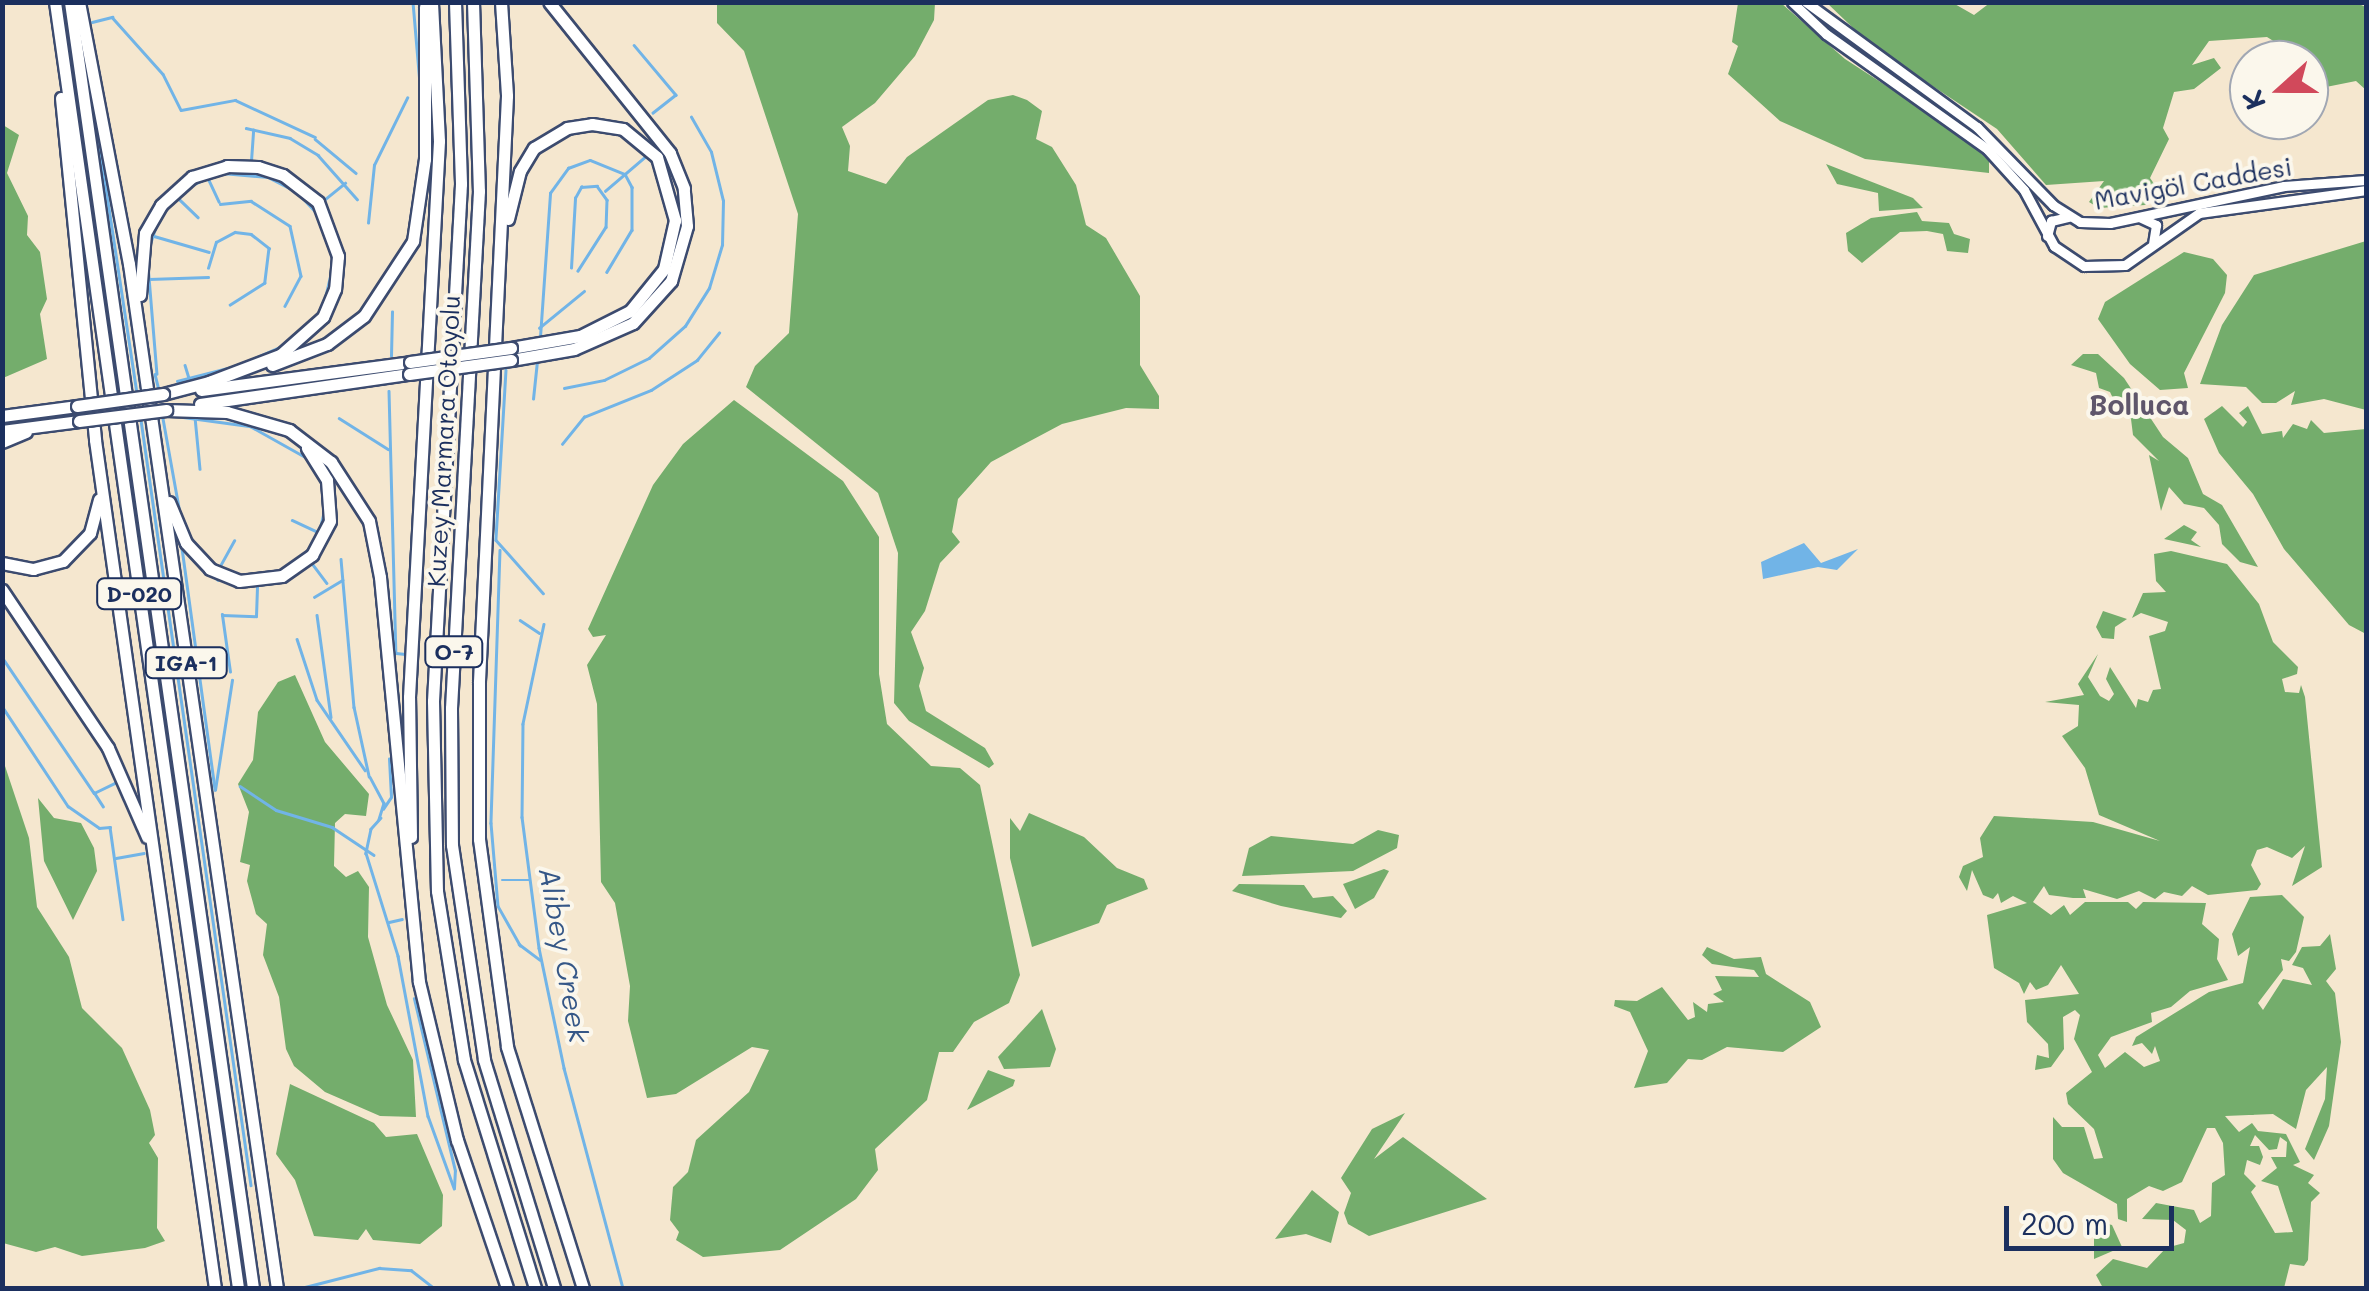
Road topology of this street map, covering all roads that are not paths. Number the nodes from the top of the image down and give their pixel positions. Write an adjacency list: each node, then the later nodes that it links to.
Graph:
1 (48, 2): 30 (highway)
2 (55, 2): 37 (highway, D-020)
3 (70, 2): 38 (highway, D-020)
4 (79, 2): 19 (highway, IGA-1)
5 (428, 2): 21 (highway); 35 (highway)
6 (455, 2): 41 (highway, Kuzey Marmara Otoyolu / O-7)
7 (474, 2): 42 (highway, Kuzey Marmara Otoyolu / O-7)
8 (502, 2): 28 (highway)
9 (549, 2): 18 (highway)
10 (1792, 2): 16 (main road)
11 (1806, 2): 15 (main road, Mavigöl Caddesi)
12 (2366, 180): 14 (main road, Mavigöl Caddesi)
13 (2366, 190): 17 (main road, Mavigöl Caddesi)
14 (2136, 217): 15 (main road, Mavigöl Caddesi); 17 (main road)
15 (2071, 218): 16 (main road)
16 (2047, 237): 17 (main road, Mavigöl Caddesi)
17 (2150, 250)
18 (511, 354): 20 (highway, bridge); 28 (highway)
19 (142, 359): 21 (highway); 27 (highway, IGA-1)
20 (410, 368): 22 (highway); 23 (highway)
21 (209, 382): 22 (highway)
22 (162, 394): 24 (highway, bridge)
23 (166, 410): 25 (highway, IGA-1); 26 (highway, bridge)
24 (2, 416)
25 (261, 420): 27 (highway, IGA-1); 35 (highway)
26 (52, 424): 29 (highway); 31 (highway)
27 (151, 424): 39 (highway, IGA-1)
28 (492, 427): 43 (highway)
29 (2, 430)
30 (94, 440): 32 (highway); 34 (highway)
31 (2, 442)
32 (2, 563)
33 (2, 590): 34 (highway)
34 (162, 915): 36 (highway)
35 (426, 1006): 40 (highway)
36 (214, 1288)
37 (238, 1288)
38 (253, 1288)
39 (277, 1288)
40 (507, 1288)
41 (535, 1288)
42 (554, 1288)
43 (583, 1288)

